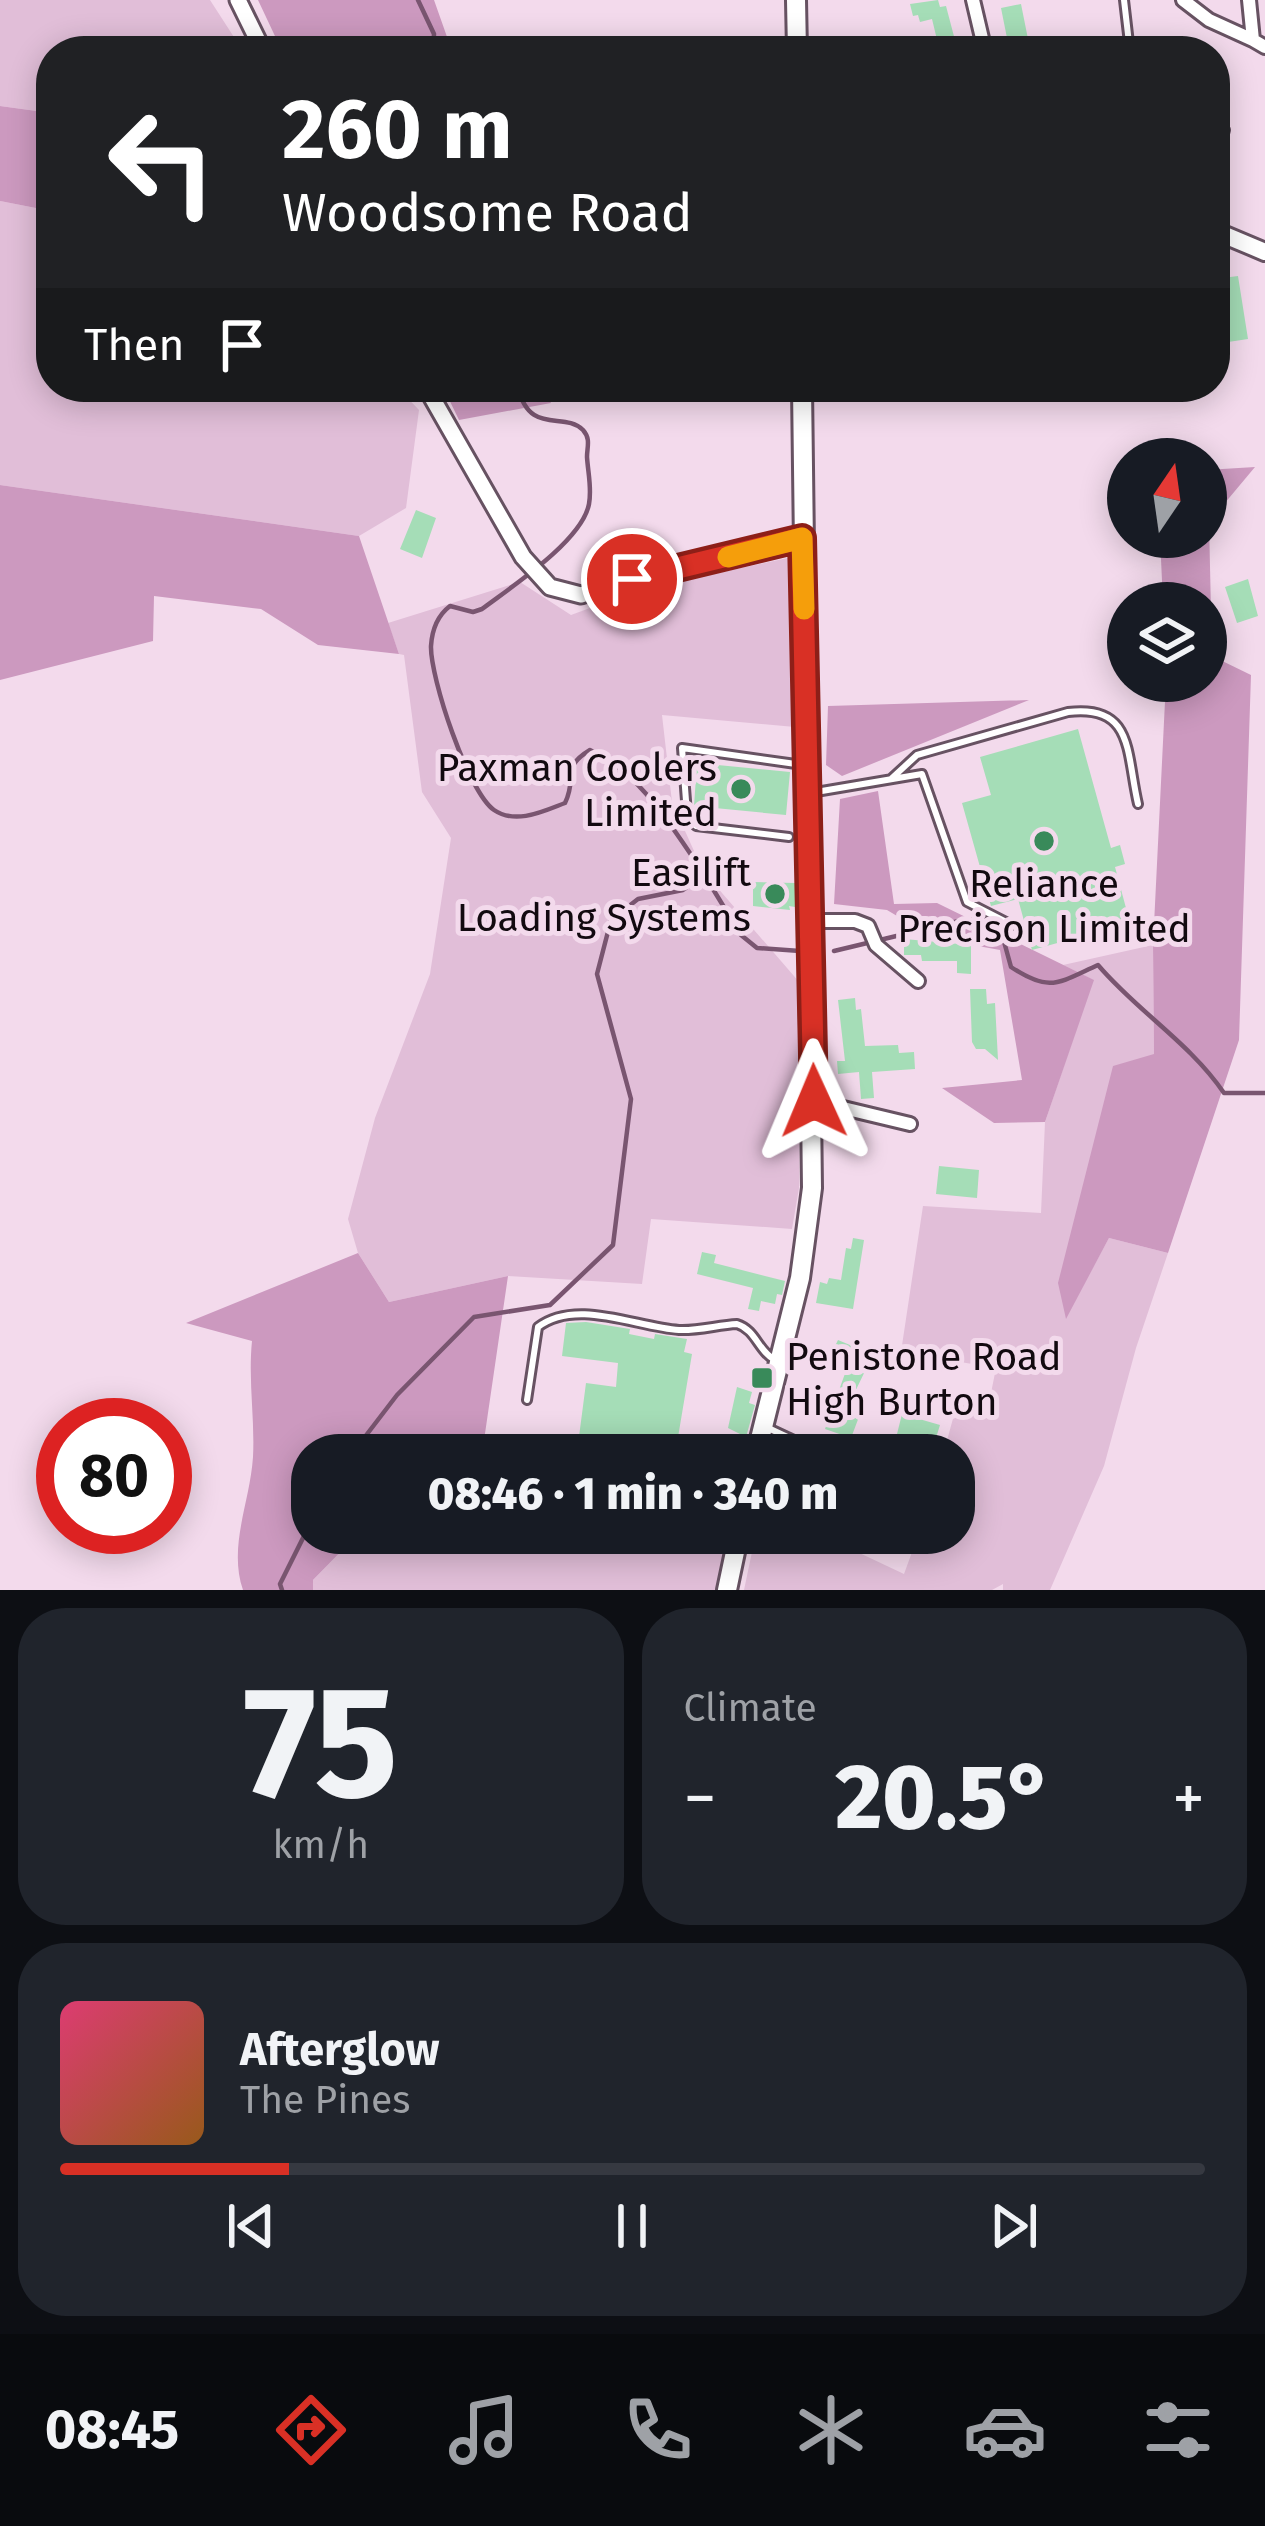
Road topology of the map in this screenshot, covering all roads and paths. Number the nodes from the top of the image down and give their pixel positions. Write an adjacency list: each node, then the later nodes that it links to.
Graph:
1 (238, 0): 7 (street)
2 (796, 0): 8 (highway)
3 (973, 0): 9 (street)
4 (1124, 0): 10 (lane)
5 (1183, 0): 11 (street)
6 (1249, 0): 11 (street)
7 (256, 36)
8 (797, 36)
9 (981, 36)
10 (1129, 36)
11 (1259, 44)
12 (1230, 237): 13 (main road)
13 (1265, 252)
14 (435, 402): 16 (street)
15 (802, 402): 16 (highway)
16 (802, 538): 17 (highway)
17 (806, 766): 19 (highway); 21 (lane)
18 (891, 779): 19 (lane); 20 (lane); 23 (lane)
19 (806, 793): 22 (highway)
20 (1138, 805)
21 (790, 837)
22 (810, 921): 24 (street); 25 (highway)
23 (1012, 925)
24 (918, 981)
25 (814, 1101): 26 (street); 27 (highway)
26 (910, 1124)
27 (778, 1361): 28 (lane); 29 (highway)
28 (527, 1400)
29 (763, 1426): 30 (highway); 31 (lane)
30 (761, 1434)
31 (781, 1434)
32 (735, 1554): 33 (highway)
33 (727, 1590)

